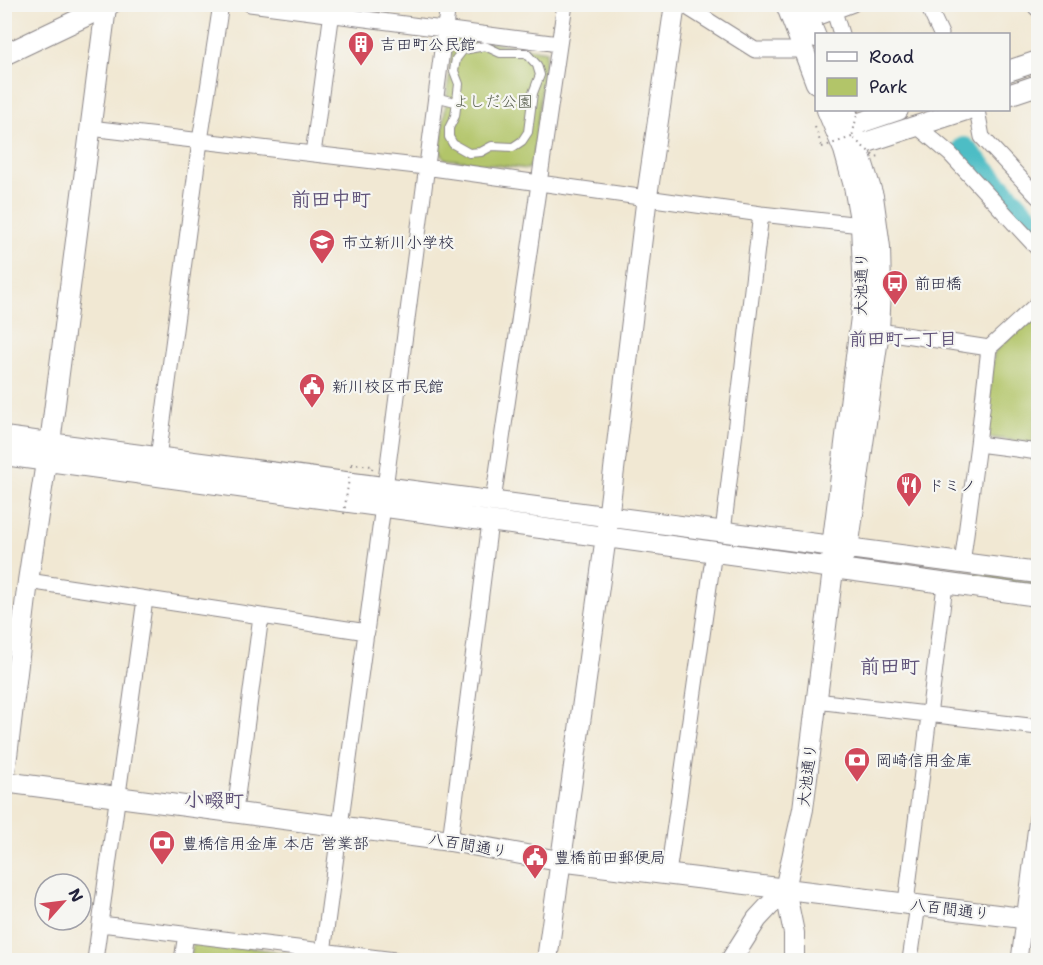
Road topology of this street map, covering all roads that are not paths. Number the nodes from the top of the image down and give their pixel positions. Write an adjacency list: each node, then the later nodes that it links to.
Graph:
1 (221, 4): 37 (street)
2 (250, 4): 11 (street)
3 (448, 4): 14 (street)
4 (565, 4): 18 (street)
5 (675, 4): 44 (street)
6 (682, 4): 13 (street)
7 (786, 4): 13 (street)
8 (853, 4): 12 (street)
9 (927, 4): 16 (street)
10 (109, 5): 20 (street); 35 (street)
11 (333, 9): 14 (street); 39 (street)
12 (834, 11): 13 (street); 15 (street)
13 (808, 28): 23 (street)
14 (444, 29): 17 (street); 26 (street)
15 (841, 33)
16 (941, 33)
17 (502, 37): 18 (street); 19 (lane)
18 (559, 44): 33 (street)
19 (500, 53): 27 (lane); 32 (lane)
20 (4, 55)
21 (1038, 61): 22 (street)
22 (1010, 70)
23 (815, 76)
24 (1038, 85): 25 (street)
25 (1010, 94)
26 (435, 97): 27 (lane); 40 (street)
27 (455, 102): 38 (lane)
28 (828, 111): 36 (street, 大池通り)
29 (896, 111): 36 (street)
30 (963, 111): 34 (street)
31 (977, 111): 43 (street)
32 (530, 112): 33 (lane); 38 (lane)
33 (549, 114): 42 (street)
34 (916, 125): 36 (street); 47 (street)
35 (90, 128): 37 (street); 53 (street)
36 (850, 130): 46 (street, 大池通り); 49 (street, 大池通り)
37 (200, 141): 39 (street); 56 (street)
38 (475, 153): 41 (lane)
39 (313, 154): 40 (street)
40 (425, 166): 41 (street); 57 (street)
41 (474, 173): 42 (street)
42 (540, 182): 44 (street); 58 (street)
43 (1036, 190)
44 (647, 196): 45 (street); 59 (street)
45 (761, 214): 46 (street); 61 (street)
46 (861, 225): 63 (street, 大池通り)
47 (1038, 249)
48 (1038, 303): 50 (street)
49 (879, 331): 50 (street); 63 (street, 大池通り)
50 (990, 348): 52 (street)
51 (4, 437): 53 (street)
52 (978, 444): 54 (street); 65 (street)
53 (48, 452): 55 (street); 56 (street); 57 (street); 68 (street)
54 (1038, 452)
55 (4, 455)
56 (158, 458): 57 (street)
57 (384, 497): 58 (street); 60 (street); 73 (street)
58 (493, 501): 59 (street)
59 (608, 516): 61 (street); 62 (street)
60 (490, 522): 62 (street); 82 (street)
61 (723, 532): 63 (street)
62 (606, 536): 64 (street); 83 (street)
63 (840, 548): 65 (street); 66 (street, 大池通り)
64 (714, 551): 66 (street); 84 (street)
65 (962, 564): 67 (street)
66 (833, 570): 69 (street); 74 (street, 大池通り)
67 (1038, 573)
68 (28, 581): 71 (street); 77 (street)
69 (945, 585): 70 (street); 75 (street)
70 (1038, 596)
71 (145, 599): 72 (street); 78 (street)
72 (261, 616): 73 (street); 80 (street)
73 (367, 632): 81 (street)
74 (816, 701): 75 (street); 85 (street, 大池通り)
75 (927, 715): 76 (street); 86 (street)
76 (1038, 727)
77 (4, 782): 78 (street, 八百間通り)
78 (116, 795): 80 (street, 八百間通り); 88 (street)
79 (1038, 810): 87 (street)
80 (235, 811): 81 (street, 八百間通り)
81 (340, 825): 82 (street, 八百間通り); 90 (street)
82 (450, 841): 83 (street, 八百間通り)
83 (559, 861): 84 (street, 八百間通り); 94 (street)
84 (668, 874): 85 (street, 八百間通り)
85 (785, 889): 86 (street, 八百間通り); 95 (street); 96 (street)
86 (912, 904): 87 (street, 八百間通り); 97 (street)
87 (1031, 919): 98 (street)
88 (101, 924): 89 (street); 91 (street)
89 (186, 934): 90 (street); 92 (street)
90 (323, 956): 93 (street)
91 (95, 960)
92 (182, 960)
93 (395, 960)
94 (547, 960)
95 (731, 960)
96 (794, 960)
97 (910, 960)
98 (1019, 960)

